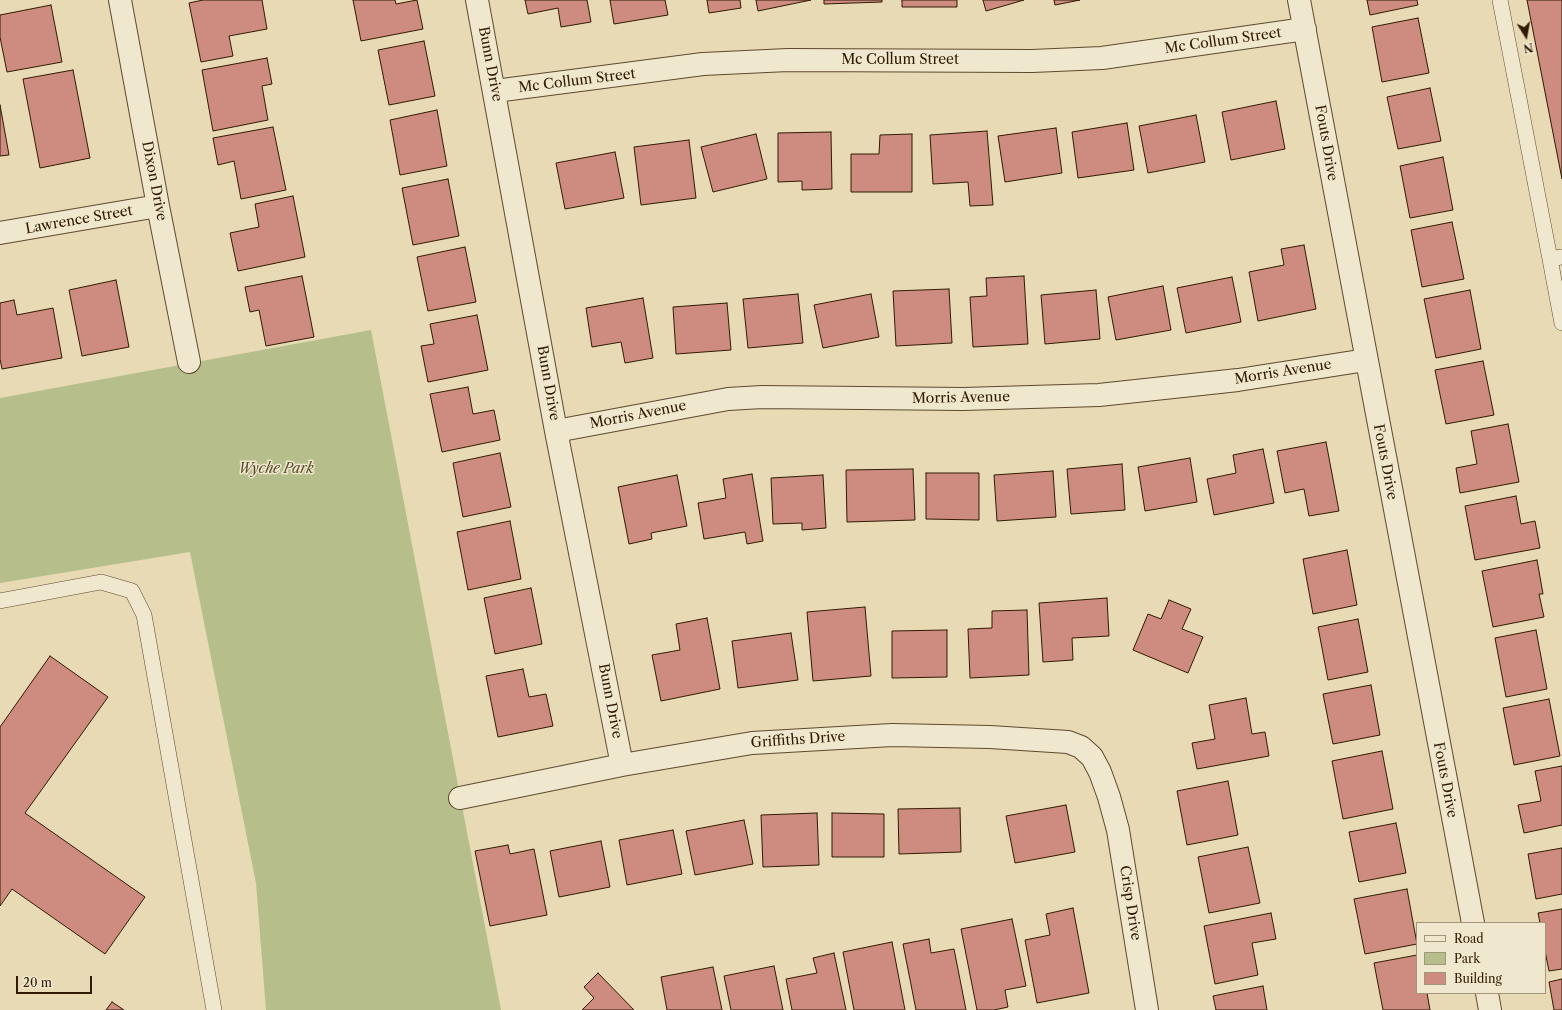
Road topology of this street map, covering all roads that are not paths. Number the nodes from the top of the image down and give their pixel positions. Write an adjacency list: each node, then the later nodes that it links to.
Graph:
1 (120, 0): 7 (street, Dixon Drive)
2 (477, 0): 6 (street, Bunn Drive)
3 (1299, 0): 5 (street, Fouts Drive)
4 (1500, 0): 9 (lane)
5 (1305, 29): 6 (street, Mc Collum Street); 11 (street, Fouts Drive)
6 (495, 91): 13 (street, Bunn Drive)
7 (158, 206): 8 (street, Lawrence Street); 12 (street, Dixon Drive)
8 (0, 233)
9 (1556, 258): 10 (lane)
10 (1562, 323)
11 (1366, 360): 13 (street, Morris Avenue); 18 (street, Fouts Drive)
12 (189, 362)
13 (556, 431): 15 (street, Bunn Drive)
14 (0, 601): 20 (lane)
15 (622, 765): 16 (street, Griffiths Drive); 17 (street, Griffiths Drive)
16 (1109, 797): 21 (street, Crisp Drive)
17 (460, 798)
18 (1473, 922)
19 (1487, 994): 22 (street)
20 (214, 1010)
21 (1147, 1010)
22 (1490, 1010)

